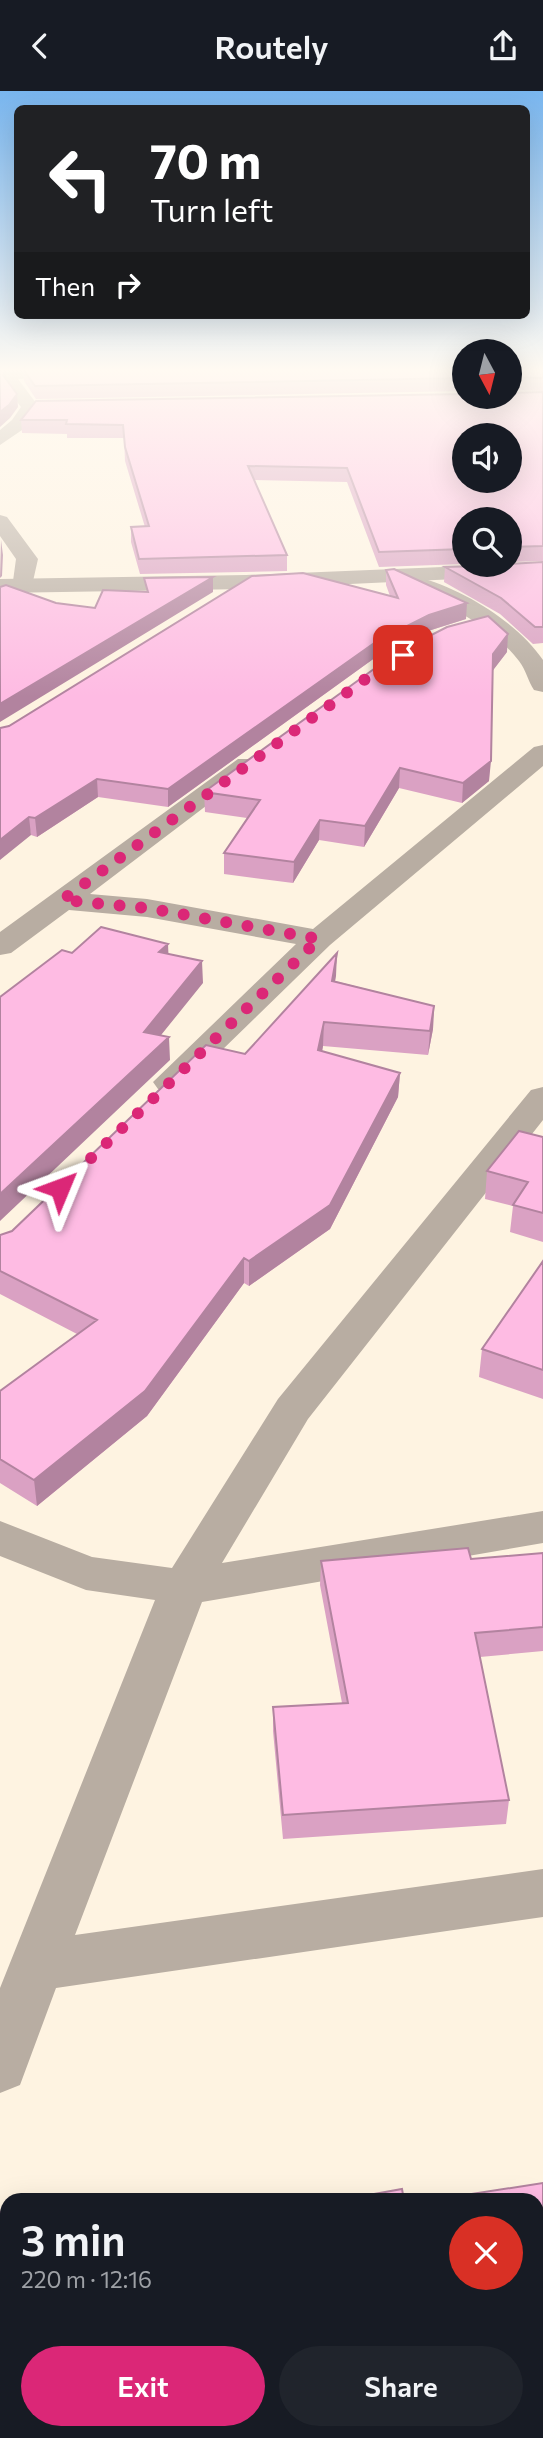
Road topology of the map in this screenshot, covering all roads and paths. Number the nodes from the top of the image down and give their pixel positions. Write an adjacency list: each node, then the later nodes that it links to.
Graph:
1 (0, 521): 5 (street)
2 (543, 569): 3 (street)
3 (400, 576): 4 (street); 9 (street)
4 (246, 582): 5 (street); 8 (street)
5 (23, 585): 6 (street); 7 (street)
6 (0, 586)
7 (0, 594)
8 (211, 604)
9 (489, 623): 10 (street); 11 (street)
10 (463, 631)
11 (543, 685)
12 (543, 753): 15 (street)
13 (263, 754): 14 (street)
14 (62, 900): 15 (street); 16 (street)
15 (319, 939): 18 (street)
16 (0, 946)
17 (543, 1097): 21 (street)
18 (149, 1102)
19 (543, 1527): 21 (street)
20 (0, 1538): 21 (street)
21 (184, 1587): 23 (street)
22 (543, 1893): 23 (street)
23 (36, 1966): 24 (street)
24 (1, 2057)

